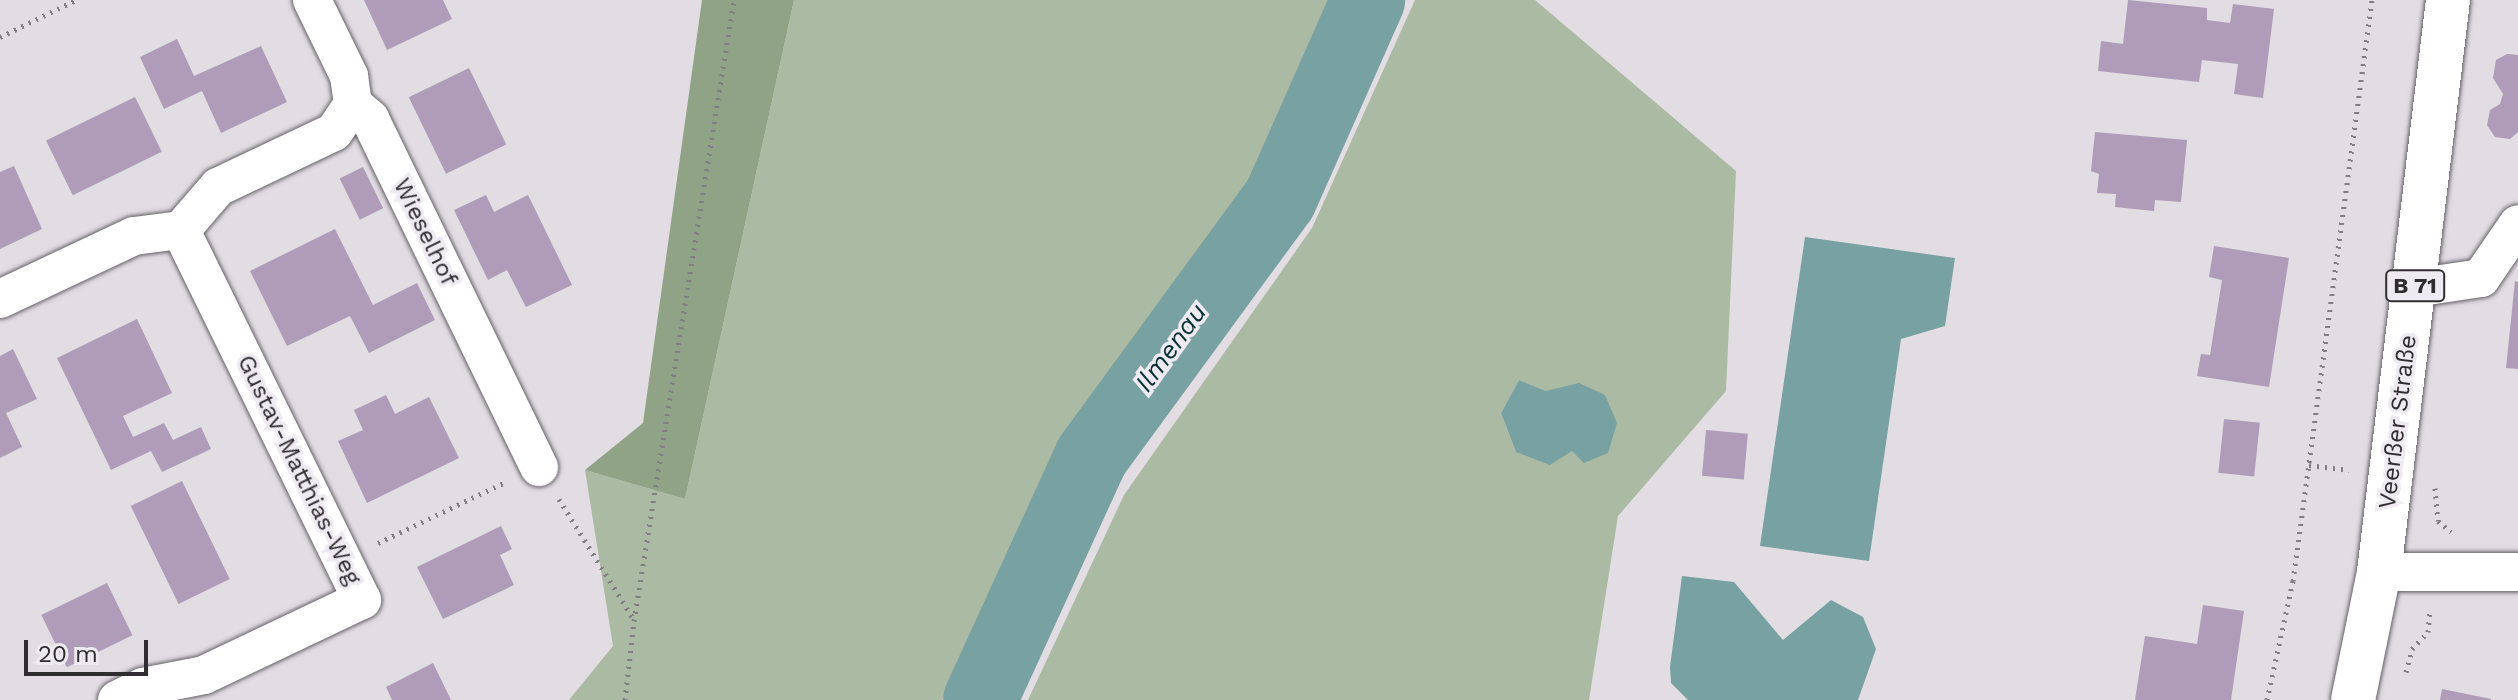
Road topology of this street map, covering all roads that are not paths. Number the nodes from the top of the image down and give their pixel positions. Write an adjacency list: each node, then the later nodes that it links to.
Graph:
1 (312, 0): 3 (street, Wieselhof)
2 (2448, 0): 6 (main road, Veerßer Straße / B 71)
3 (353, 104): 5 (street); 8 (street, Wieselhof)
4 (2518, 224): 6 (street)
5 (181, 230): 7 (street); 11 (street, Gustav-Matthias-Weg)
6 (2414, 288): 9 (main road, Veerßer Straße / B 71)
7 (0, 299)
8 (539, 467)
9 (2379, 572): 10 (street); 12 (main road, Veerßer Straße / B 71)
10 (2518, 572)
11 (117, 700)
12 (2353, 700)

